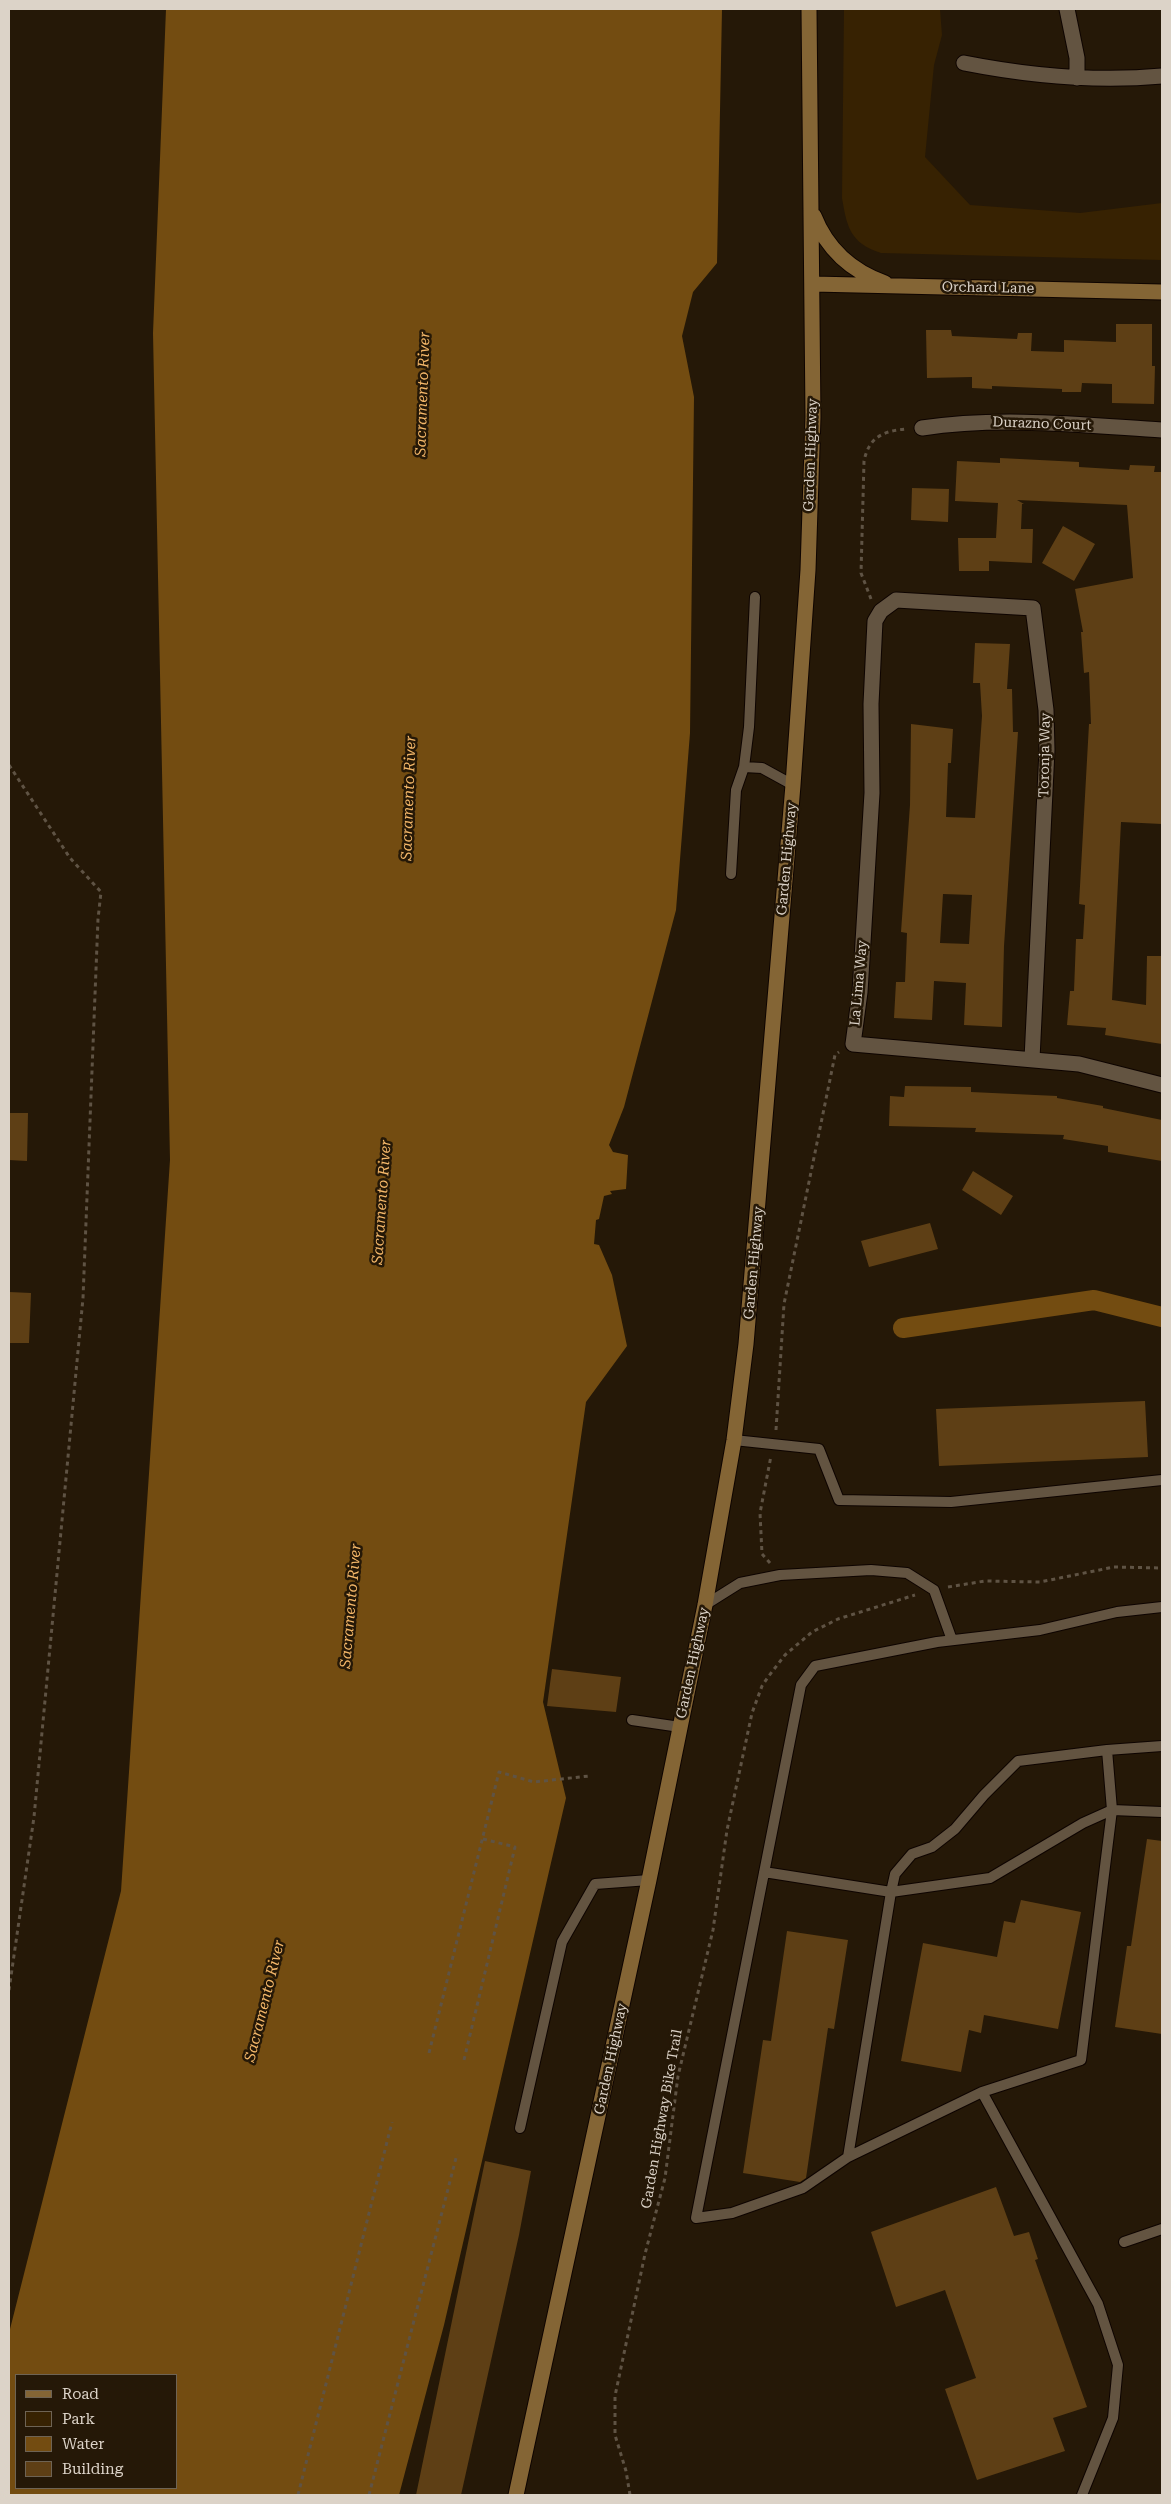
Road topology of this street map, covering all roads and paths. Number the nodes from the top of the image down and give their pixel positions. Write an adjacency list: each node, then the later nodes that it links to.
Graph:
1 (809, 9): 6 (main road, Garden Highway)
2 (1066, 9): 5 (street)
3 (964, 63): 5 (street)
4 (1162, 76): 5 (street)
5 (1077, 78)
6 (812, 211): 7 (main road, Garden Highway); 8 (main road)
7 (813, 284): 8 (main road, Orchard Lane); 17 (main road, Garden Highway)
8 (893, 286): 9 (main road, Orchard Lane)
9 (1162, 292)
10 (922, 428): 12 (street, Durazno Court)
11 (894, 430): 14 (path)
12 (1162, 430)
13 (755, 597): 16 (lane)
14 (876, 606): 19 (street, La Lima Way); 20 (street, Toronja Way)
15 (9, 765): 42 (path)
16 (744, 767): 17 (lane); 18 (lane)
17 (793, 785): 22 (main road, Garden Highway)
18 (731, 874)
19 (853, 1044): 20 (street, La Lima Way); 23 (path)
20 (1032, 1059): 21 (street, La Lima Way)
21 (1162, 1085)
22 (734, 1440): 23 (lane); 28 (main road, Garden Highway)
23 (773, 1445): 24 (lane); 26 (path)
24 (1162, 1480)
25 (1162, 1568): 27 (path, Garden Highway Bike Trail)
26 (780, 1575): 27 (lane); 28 (lane)
27 (934, 1590): 30 (lane); 55 (path, Garden Highway Bike Trail)
28 (705, 1605): 32 (main road, Garden Highway)
29 (1162, 1607): 30 (lane)
30 (952, 1640): 39 (lane)
31 (632, 1720): 32 (lane)
32 (680, 1727): 40 (main road, Garden Highway)
33 (1162, 1746): 34 (lane)
34 (1107, 1750): 36 (lane); 41 (lane)
35 (589, 1776): 38 (path)
36 (1112, 1810): 37 (lane); 41 (lane); 45 (lane)
37 (1162, 1812)
38 (483, 1839): 43 (path); 44 (path)
39 (764, 1872): 41 (lane); 49 (lane)
40 (650, 1880): 47 (lane); 54 (main road, Garden Highway)
41 (891, 1892): 49 (lane)
42 (9, 1990)
43 (429, 2053)
44 (464, 2060)
45 (982, 2092): 49 (lane); 56 (lane)
46 (392, 2122): 52 (path)
47 (520, 2128)
48 (457, 2154): 53 (path)
49 (848, 2157)
50 (1162, 2228): 51 (lane)
51 (1124, 2242)
52 (298, 2495)
53 (369, 2495)
54 (516, 2495)
55 (630, 2495)
56 (1082, 2495)

